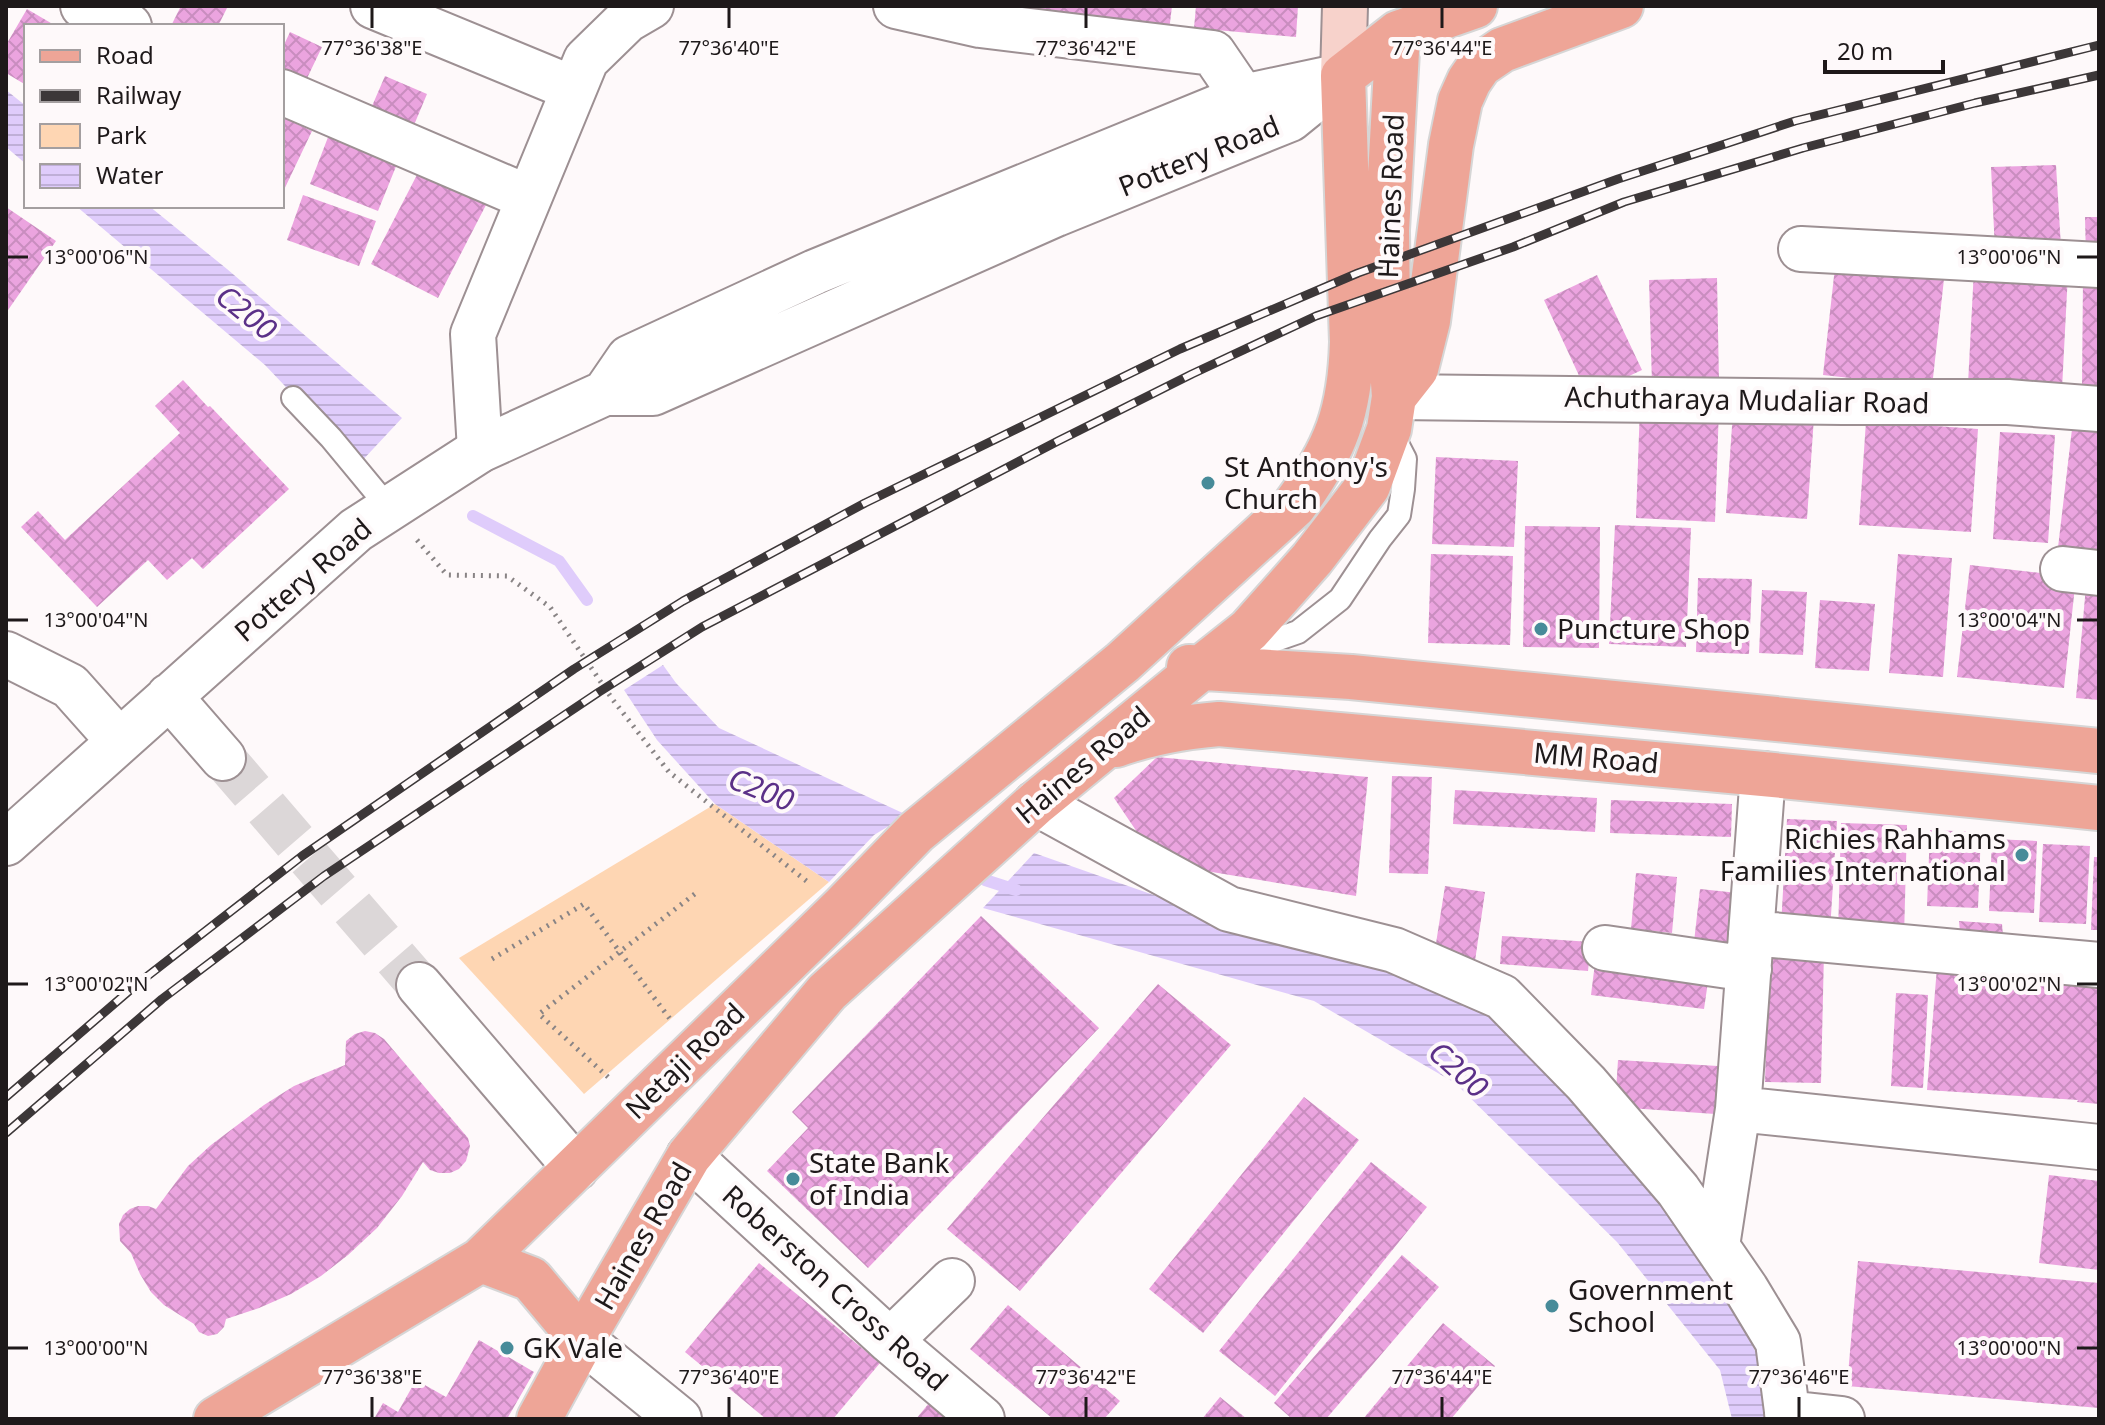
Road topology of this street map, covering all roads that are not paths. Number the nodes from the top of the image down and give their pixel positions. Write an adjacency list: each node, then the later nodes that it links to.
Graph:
1 (83, 6): 10 (street)
2 (373, 6): 12 (street)
3 (896, 6): 8 (street)
4 (1345, 6): 11 (main road)
5 (1475, 6): 9 (main road)
6 (1621, 6): 21 (main road)
7 (627, 11): 12 (street)
8 (980, 16): 14 (street)
9 (1399, 20): 11 (main road); 21 (main road, Haines Road)
10 (124, 24)
11 (1343, 76): 14 (street, Pottery Road); 18 (street, Pottery Road); 24 (main road, Haines Road)
12 (574, 89): 15 (street)
13 (284, 93): 15 (street)
14 (1243, 97): 18 (street, Pottery Road)
15 (529, 198): 22 (street)
16 (1801, 249): 17 (street)
17 (2099, 265)
18 (605, 393): 22 (street, Pottery Road)
19 (293, 398): 22 (lane)
20 (2099, 409): 21 (street, Achutharaya Mudaliar Road)
21 (1392, 413): 25 (main road, Haines Road)
22 (435, 479): 26 (street, Pottery Road)
23 (6, 654): 27 (street)
24 (1123, 662): 25 (main road, MM Road); 42 (main road, Netaji Road)
25 (1201, 668): 28 (main road, MM Road); 29 (main road, Haines Road)
26 (169, 696): 27 (street, Pottery Road); 30 (street)
27 (119, 741): 34 (street, Pottery Road)
28 (2099, 751)
29 (1096, 753): 31 (main road, MM Road); 32 (main road, Haines Road)
30 (223, 758)
31 (1763, 774): 33 (main road, MM Road); 36 (street)
32 (1036, 803): 41 (main road, Haines Road); 43 (street)
33 (2099, 808)
34 (20, 830)
35 (1605, 948): 36 (street)
36 (1750, 951): 37 (street); 39 (street)
37 (2099, 965)
38 (419, 985): 42 (street)
39 (1738, 1109): 40 (street); 43 (street)
40 (2099, 1147)
41 (689, 1156): 46 (main road, Haines Road); 47 (street, Roberston Cross Road)
42 (576, 1168): 44 (main road, Netaji Road)
43 (1717, 1246): 48 (street)
44 (481, 1260): 46 (main road); 49 (main road, Netaji Road)
45 (952, 1281): 47 (street)
46 (582, 1340): 50 (main road, Haines Road); 51 (street)
47 (890, 1341): 52 (street, Roberston Cross Road)
48 (1788, 1416): 53 (street)
49 (216, 1419)
50 (539, 1419)
51 (679, 1419)
52 (982, 1419)
53 (1842, 1419)

